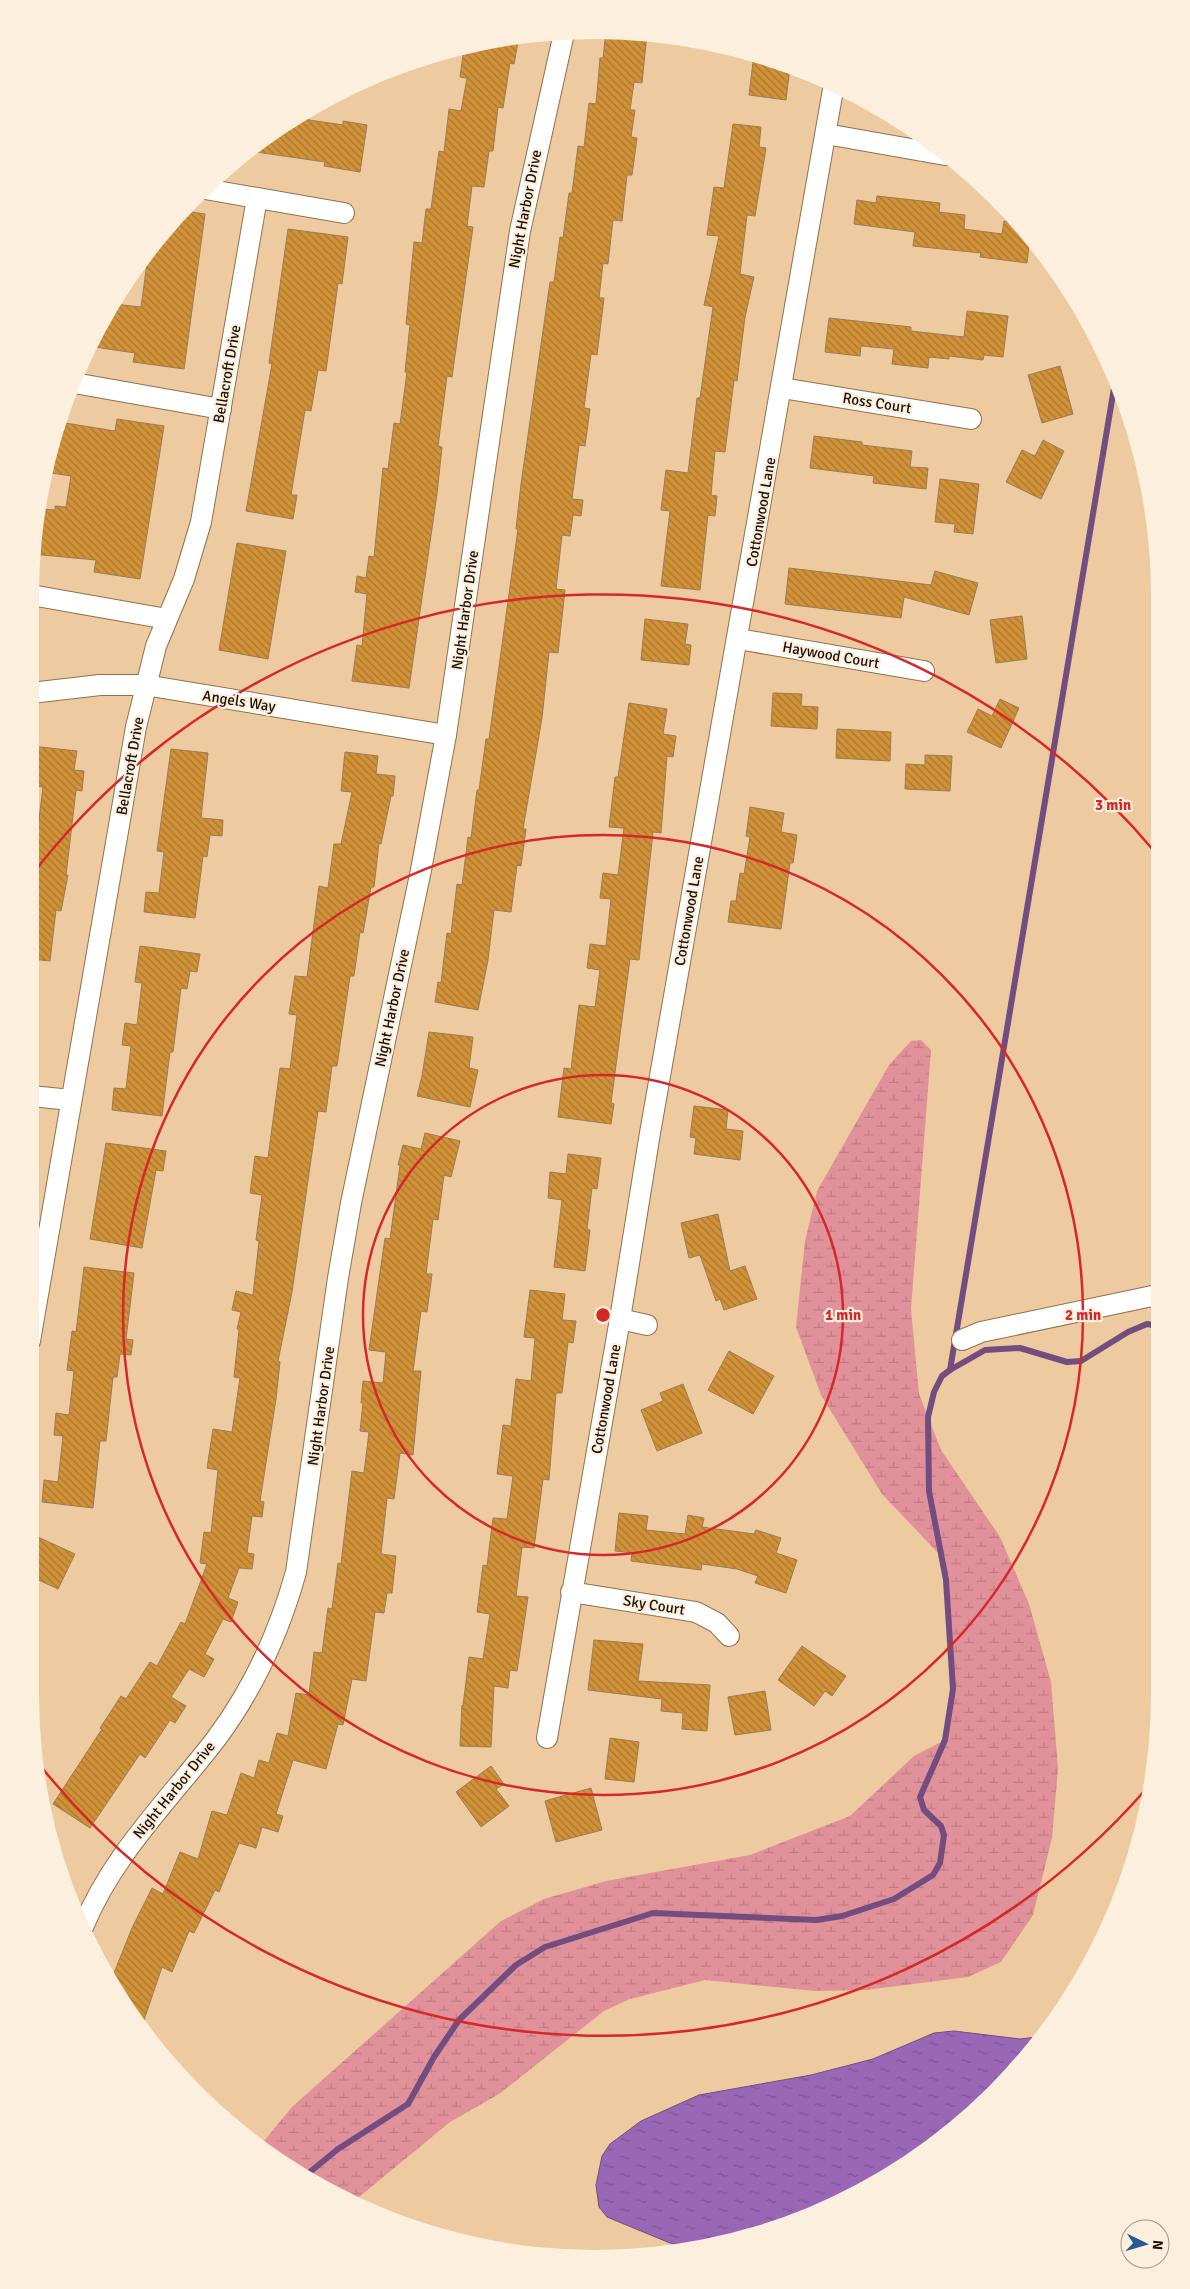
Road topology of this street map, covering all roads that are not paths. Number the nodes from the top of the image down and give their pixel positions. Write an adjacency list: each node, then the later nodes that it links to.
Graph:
1 (562, 40): 18 (street, Night Harbor Drive)
2 (833, 92): 3 (street, Cottonwood Lane)
3 (826, 134): 4 (street); 9 (street, Cottonwood Lane)
4 (932, 153)
5 (214, 191): 6 (street)
6 (257, 198): 7 (street); 10 (street, Bellacroft Drive)
7 (344, 213)
8 (80, 384): 10 (street)
9 (782, 388): 11 (street, Ross Court); 14 (street, Cottonwood Lane)
10 (221, 409): 13 (street, Bellacroft Drive)
11 (971, 419)
12 (39, 596): 13 (street)
13 (167, 619): 16 (street, Bellacroft Drive)
14 (738, 639): 15 (street, Haywood Court); 23 (street, Cottonwood Lane)
15 (924, 671)
16 (145, 685): 17 (street, Angels Way); 18 (street, Angels Way); 20 (street, Bellacroft Drive)
17 (39, 692)
18 (446, 735): 29 (street, Night Harbor Drive)
19 (39, 1097): 20 (street)
20 (71, 1100): 21 (street, Bellacroft Drive)
21 (39, 1288)
22 (1151, 1296): 25 (street)
23 (620, 1319): 24 (street); 26 (street, Cottonwood Lane)
24 (647, 1325)
25 (962, 1340)
26 (571, 1592): 27 (street, Sky Court); 28 (street, Cottonwood Lane)
27 (729, 1636)
28 (547, 1738)
29 (87, 1919)

